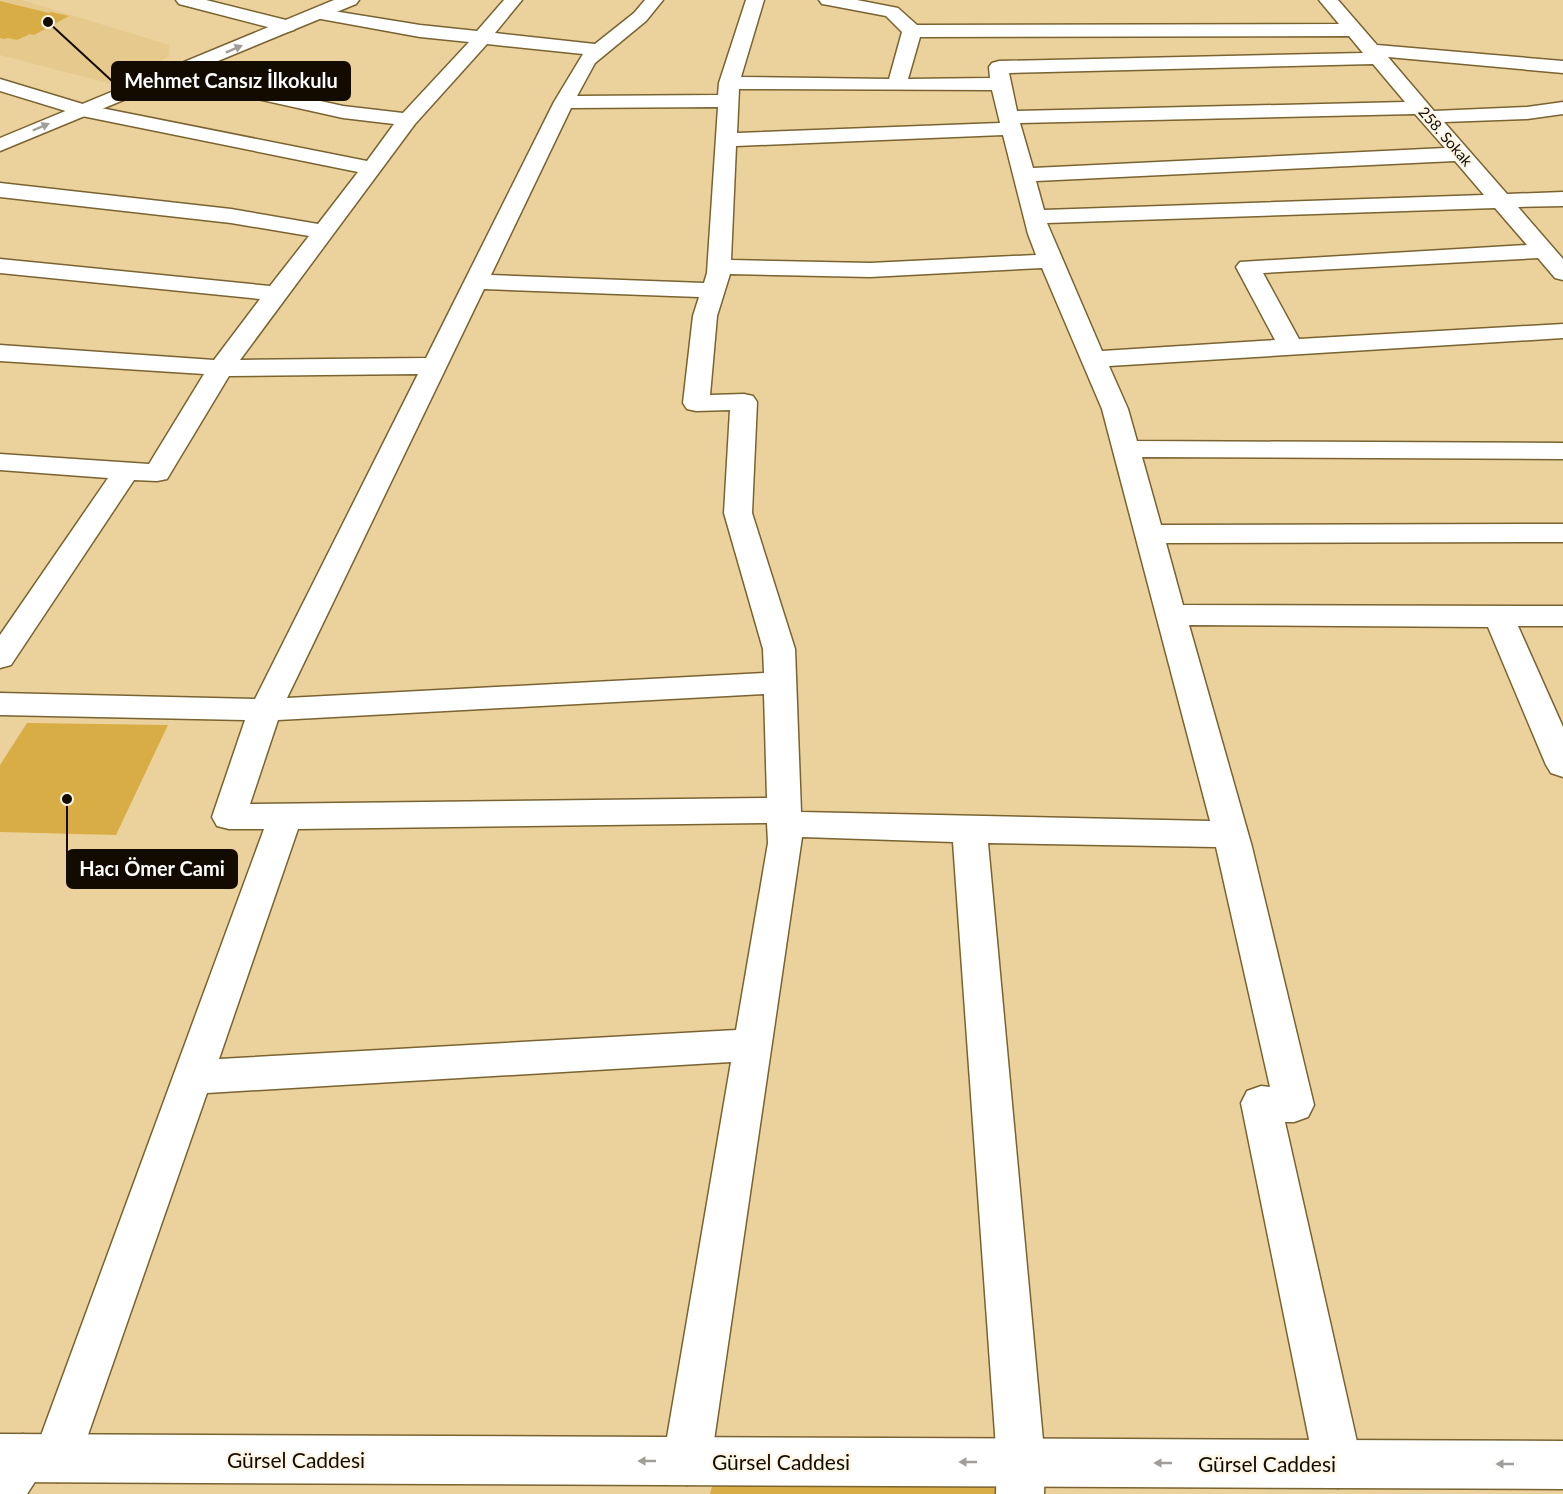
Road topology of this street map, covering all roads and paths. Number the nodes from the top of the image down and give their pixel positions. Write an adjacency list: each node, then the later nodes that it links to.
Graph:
1 (184, 0): 9 (street)
2 (350, 0): 8 (street)
3 (513, 0): 12 (street)
4 (654, 0): 13 (street)
5 (755, 0): 20 (street)
6 (828, 0): 11 (street)
7 (1328, 0): 10 (street, 258. Sokak)
8 (321, 14): 9 (street); 12 (street)
9 (287, 26): 16 (street, one-way to 9)
10 (1354, 30): 11 (street); 14 (street, 258. Sokak)
11 (912, 31): 19 (street)
12 (483, 37): 13 (street); 25 (street)
13 (599, 50): 21 (street)
14 (1375, 54): 15 (street); 17 (street); 24 (street, 258. Sokak)
15 (1563, 67)
16 (171, 74): 23 (street); 25 (street)
17 (1000, 84): 19 (street); 26 (street)
18 (0, 85): 23 (street)
19 (897, 85): 20 (street)
20 (729, 92): 21 (street); 27 (street)
21 (564, 102): 42 (street)
22 (1563, 108): 24 (street)
23 (82, 110): 28 (street, one-way to 23); 30 (street)
24 (1425, 112): 26 (street); 29 (street, 258. Sokak)
25 (408, 120): 30 (street)
26 (1010, 123): 27 (street); 31 (street)
27 (726, 140): 41 (street)
28 (0, 145)
29 (1461, 154): 31 (street); 34 (street, 258. Sokak)
30 (372, 168): 36 (street)
31 (1024, 175): 35 (street)
32 (0, 190): 36 (street)
33 (1563, 198): 34 (street)
34 (1502, 202): 35 (street); 37 (street, 258. Sokak)
35 (1035, 217): 38 (street)
36 (325, 232): 43 (street)
37 (1544, 251): 40 (street, 258. Sokak); 45 (street)
38 (1051, 261): 41 (street); 47 (street)
39 (0, 266): 43 (street)
40 (1563, 273)
41 (716, 279): 42 (street); 60 (street)
42 (476, 282): 48 (street)
43 (278, 294): 49 (street)
44 (1563, 332): 45 (street)
45 (1291, 346): 47 (street)
46 (0, 353): 49 (street)
47 (1093, 359): 50 (street)
48 (435, 366): 49 (street); 62 (street)
49 (221, 368): 53 (street)
50 (1126, 449): 51 (street); 55 (street)
51 (1563, 451)
52 (0, 462): 53 (street)
53 (126, 471): 59 (street)
54 (1563, 533): 55 (street)
55 (1149, 534): 56 (street)
56 (1171, 615): 58 (street); 67 (street)
57 (1563, 615): 58 (street)
58 (1499, 617): 63 (street)
59 (0, 658)
60 (780, 683): 62 (street); 65 (street)
61 (0, 704): 62 (street)
62 (264, 710): 64 (street)
63 (1563, 765)
64 (286, 815): 65 (street); 69 (street)
65 (784, 817): 66 (street); 68 (street)
66 (969, 830): 67 (street); 74 (street)
67 (1230, 834): 71 (street)
68 (753, 1045): 69 (street); 70 (street)
69 (192, 1077): 73 (street)
70 (687, 1461): 73 (street, Gürsel Caddesi, one-way to 73); 74 (street, Gürsel Caddesi, one-way to 70)
71 (1338, 1464): 72 (street, Gürsel Caddesi, one-way to 71); 74 (street, Gürsel Caddesi, one-way to 74)
72 (1563, 1465)
73 (20, 1467)
74 (1021, 1478)

